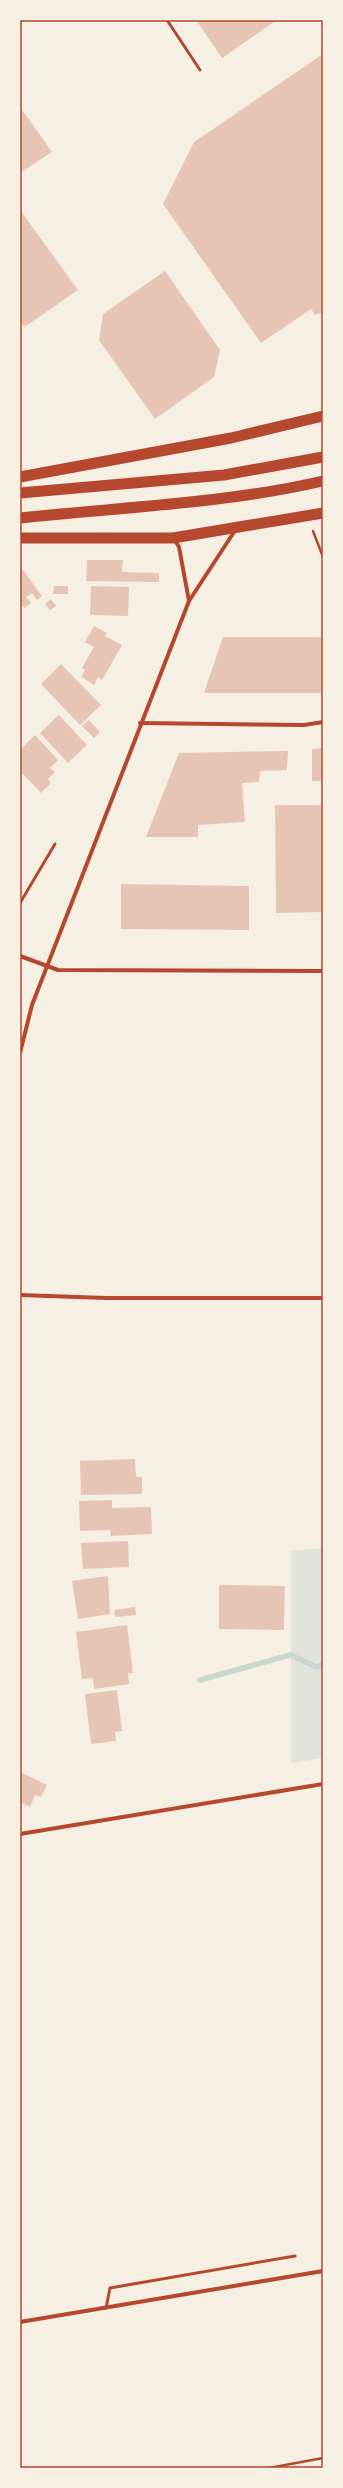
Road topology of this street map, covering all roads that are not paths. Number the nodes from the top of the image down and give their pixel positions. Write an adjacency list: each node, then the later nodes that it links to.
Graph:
1 (166, 20): 2 (lane)
2 (200, 70)
3 (323, 416): 5 (highway)
4 (323, 457): 7 (highway)
5 (20, 477)
6 (323, 481): 9 (highway)
7 (20, 493)
8 (323, 513): 10 (highway)
9 (20, 518)
10 (237, 529): 12 (highway); 13 (street)
11 (20, 538): 12 (highway)
12 (173, 538): 13 (street)
13 (189, 601): 15 (street)
14 (323, 722): 15 (street)
15 (140, 723): 19 (street)
16 (55, 844): 17 (lane)
17 (20, 903)
18 (20, 956): 19 (street)
19 (46, 965): 20 (street); 21 (street)
20 (323, 971)
21 (20, 1053)
22 (20, 1295): 23 (street)
23 (323, 1298)
24 (323, 1784): 25 (street)
25 (20, 1834)
26 (295, 2256): 28 (lane)
27 (323, 2271): 28 (street)
28 (106, 2308): 29 (street)
29 (20, 2322)

